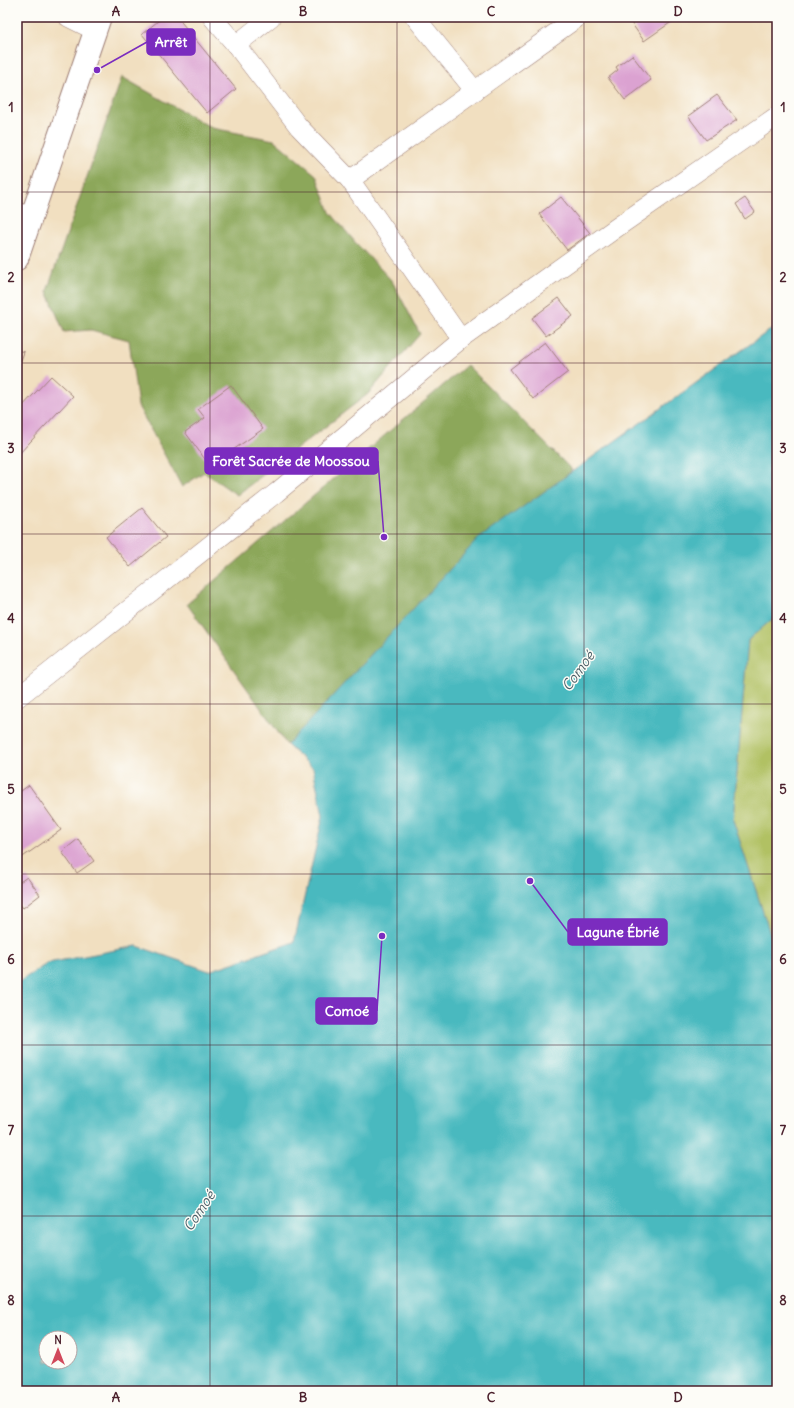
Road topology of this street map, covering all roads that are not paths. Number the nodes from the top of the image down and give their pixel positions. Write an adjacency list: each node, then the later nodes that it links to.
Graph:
1 (68, 17): 6 (street)
2 (212, 17): 7 (street)
3 (271, 17): 7 (street)
4 (415, 17): 8 (street)
5 (578, 17): 8 (street)
6 (98, 24): 11 (street)
7 (236, 45): 10 (street)
8 (475, 91): 10 (street)
9 (777, 116): 13 (street)
10 (350, 180): 13 (street)
11 (24, 215): 12 (street)
12 (17, 259)
13 (461, 339): 14 (street)
14 (17, 698)

